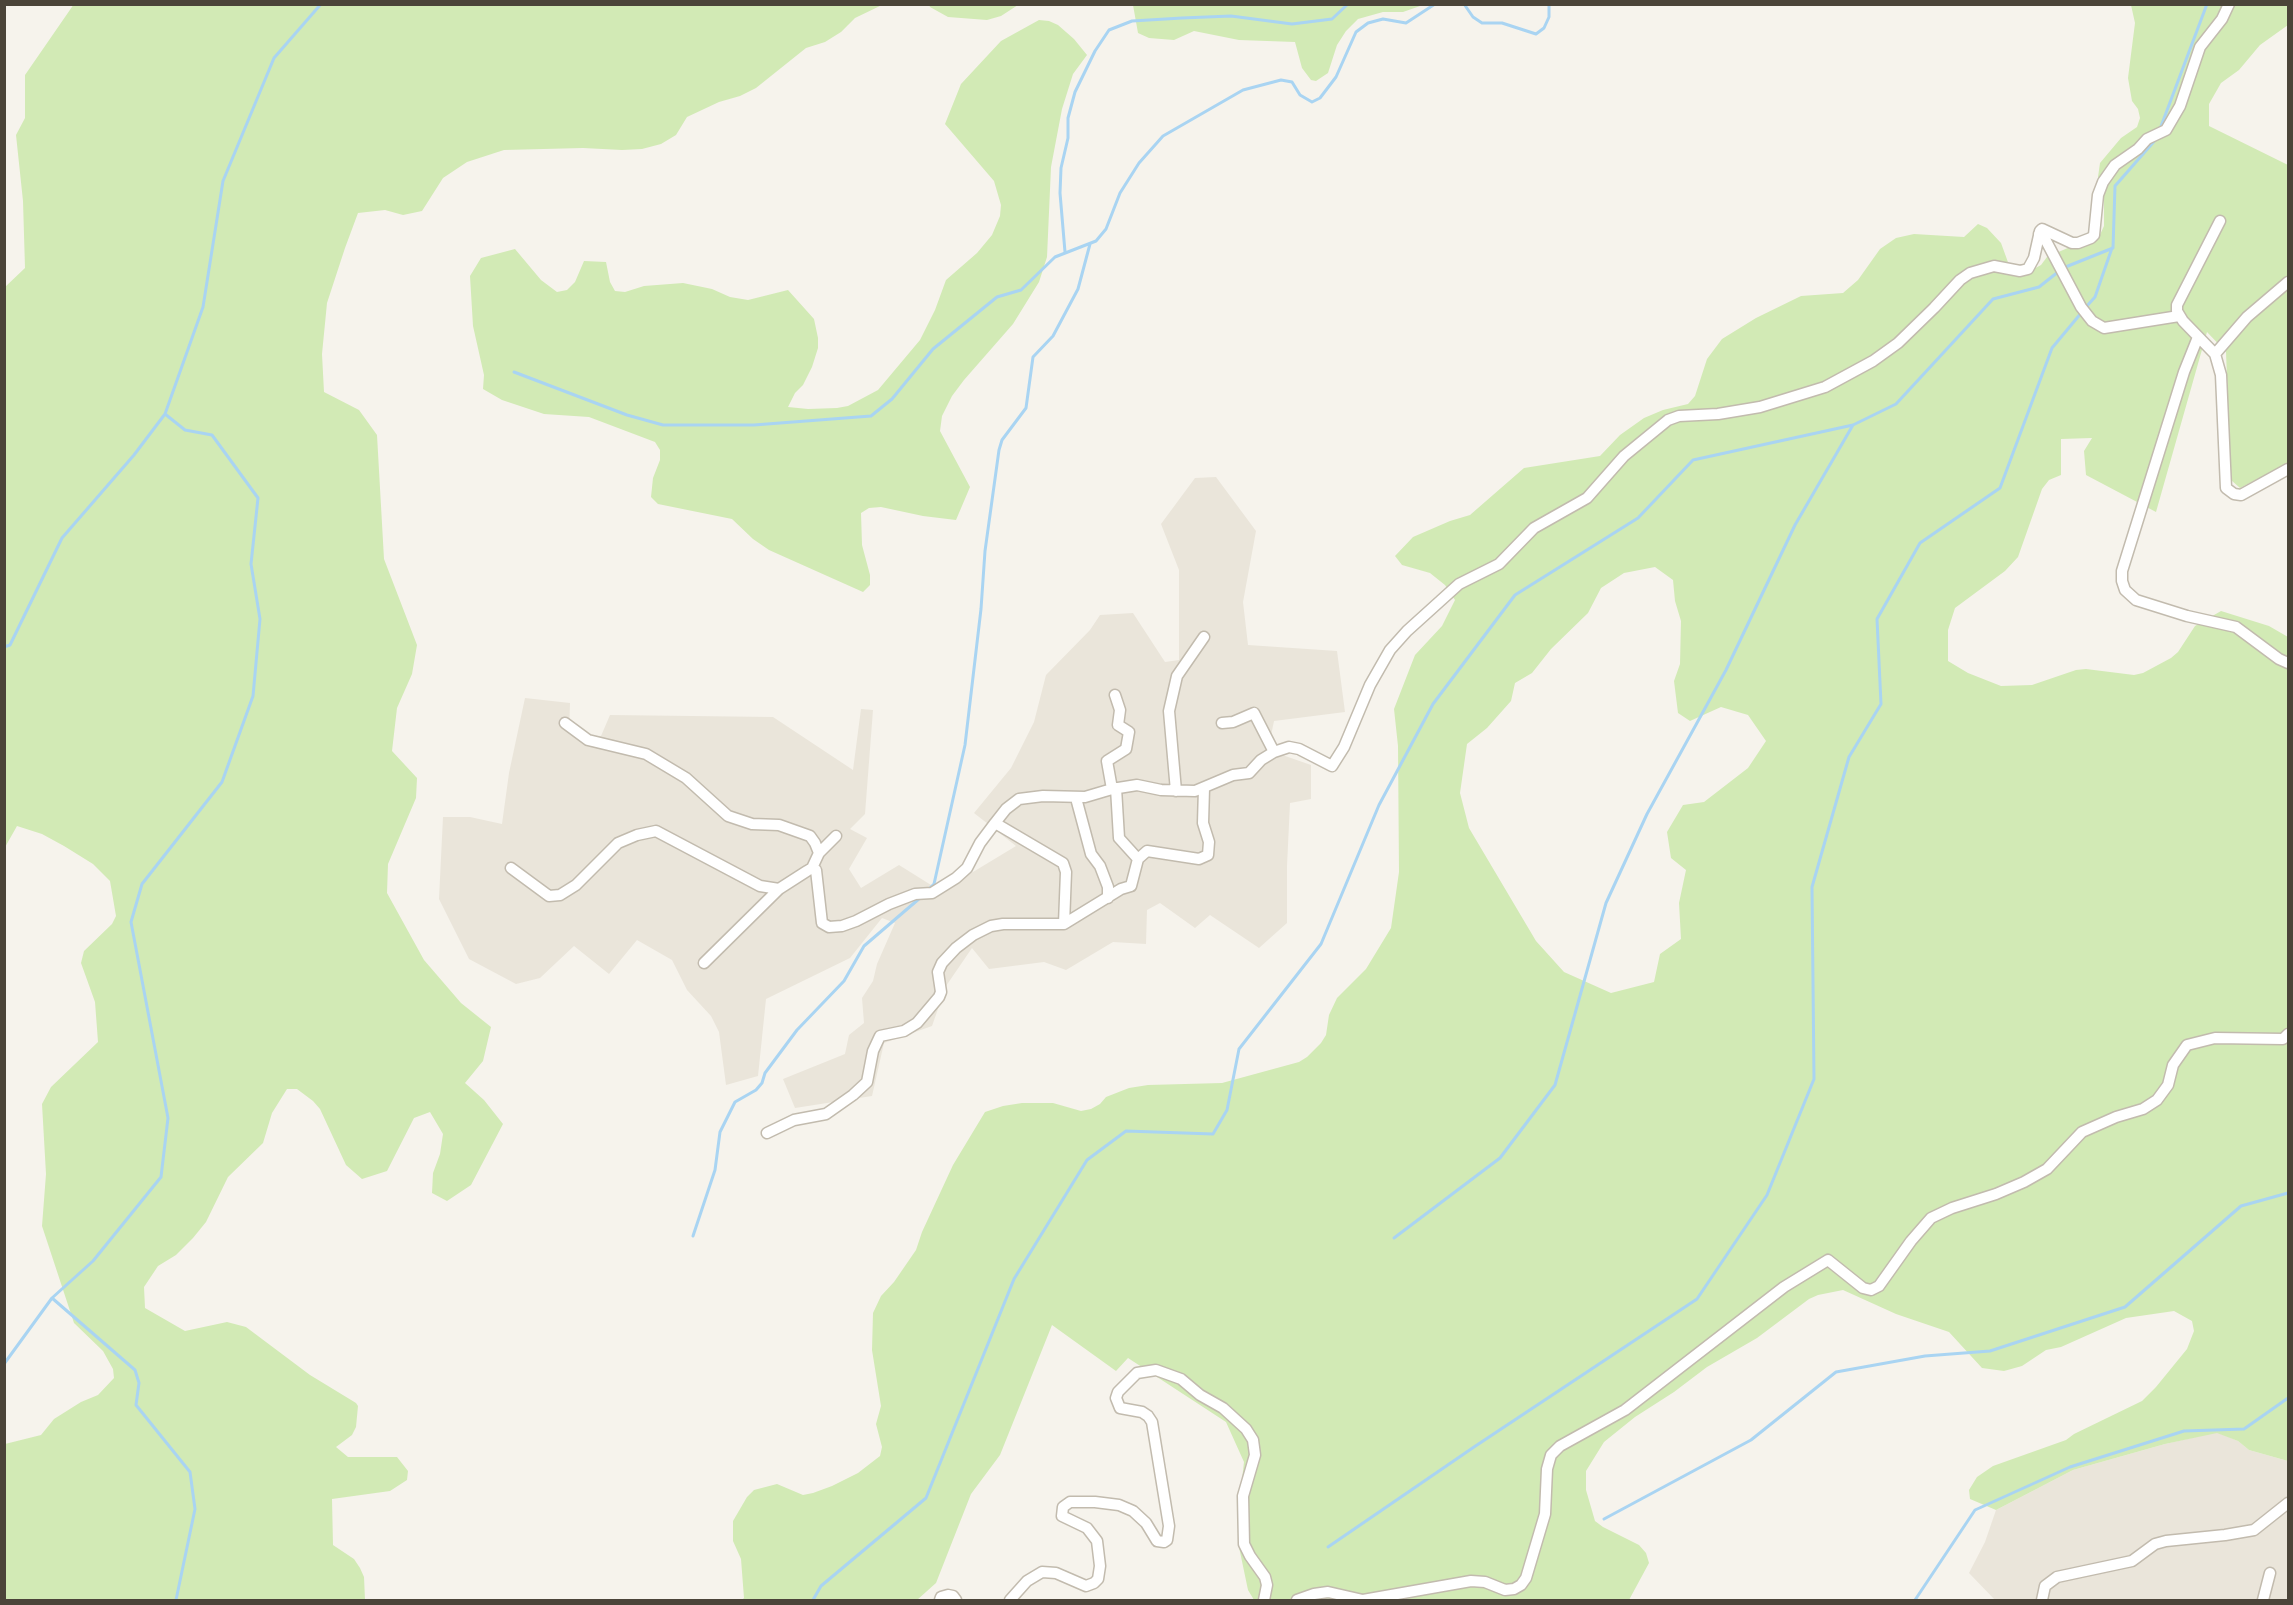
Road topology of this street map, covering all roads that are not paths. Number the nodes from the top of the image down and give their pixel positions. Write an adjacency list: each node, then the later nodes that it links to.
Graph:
1 (2229, 4): 3 (street)
2 (2220, 221): 5 (street)
3 (2039, 234): 5 (street); 14 (street)
4 (2289, 282): 7 (street)
5 (2179, 316): 6 (street)
6 (2198, 337): 7 (street); 10 (street)
7 (2215, 354): 8 (street)
8 (2289, 469)
9 (1204, 637): 17 (street)
10 (2289, 663)
11 (1115, 695): 15 (street)
12 (565, 723): 21 (street)
13 (1222, 723): 14 (street)
14 (1274, 752): 16 (street)
15 (1114, 788): 17 (street); 18 (street); 22 (street)
16 (1204, 789): 17 (street); 22 (street)
17 (1176, 791)
18 (1076, 798): 19 (street); 26 (street)
19 (995, 822): 24 (street); 27 (street)
20 (836, 836): 21 (street)
21 (819, 853): 24 (street)
22 (1138, 859): 26 (street)
23 (511, 868): 25 (street)
24 (812, 868): 25 (street)
25 (779, 889): 28 (street)
26 (1108, 898): 27 (street)
27 (1064, 924): 30 (street)
28 (704, 963)
29 (2289, 1034): 37 (street)
30 (767, 1133)
31 (2289, 1503): 38 (street)
32 (2270, 1573): 39 (street)
33 (940, 1600): 34 (street)
34 (956, 1600)
35 (1010, 1600): 36 (street)
36 (1264, 1600)
37 (1297, 1600)
38 (2042, 1600)
39 (2263, 1600)

